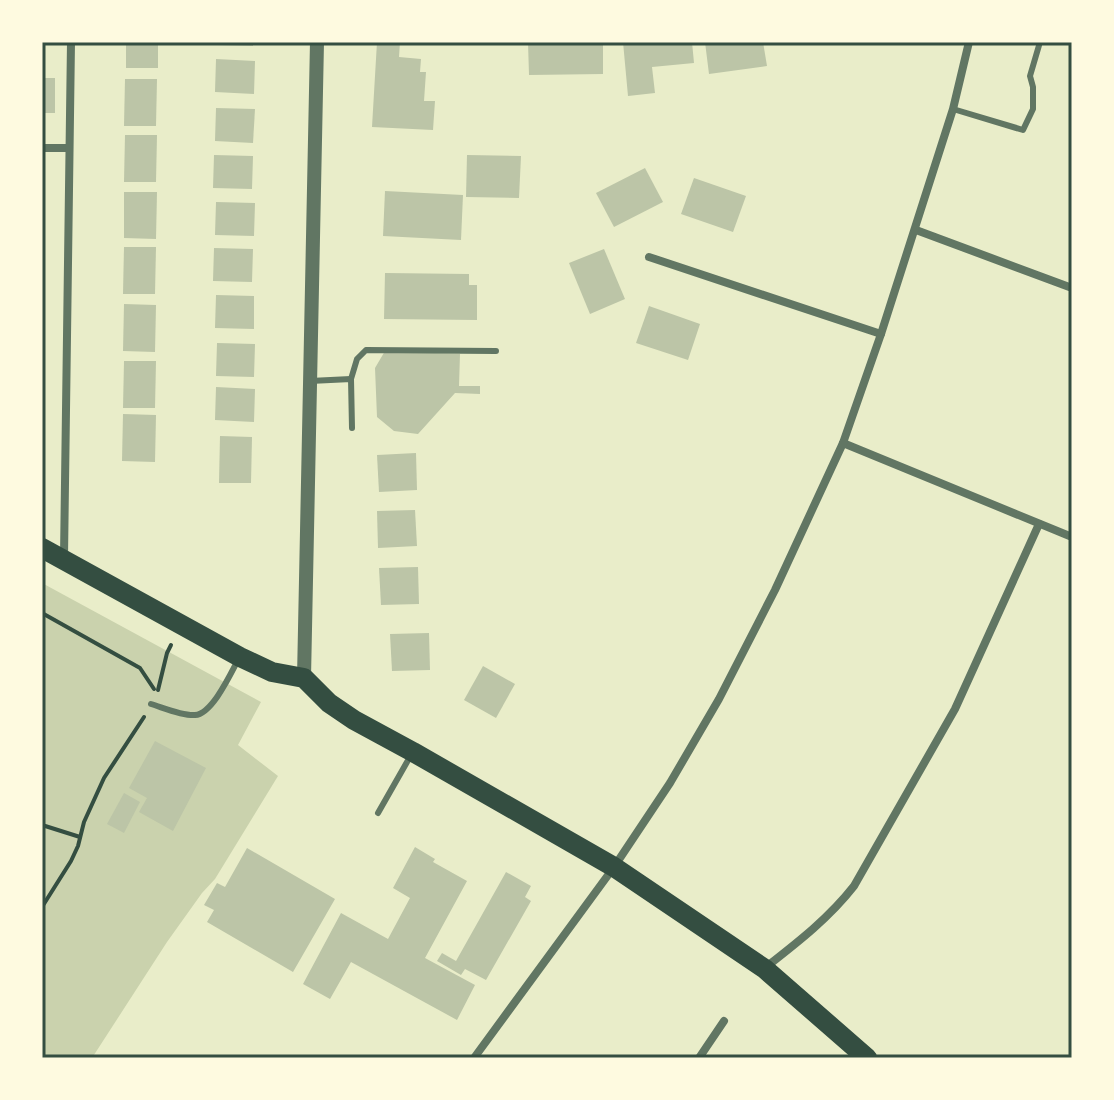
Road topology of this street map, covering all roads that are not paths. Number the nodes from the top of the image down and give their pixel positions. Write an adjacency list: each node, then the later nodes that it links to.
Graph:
1 (71, 42): 7 (street)
2 (317, 42): 14 (street)
3 (969, 42): 5 (street)
4 (1040, 42): 5 (lane)
5 (953, 109): 8 (street)
6 (42, 148): 7 (street)
7 (69, 148): 20 (street)
8 (916, 230): 10 (street); 11 (street)
9 (649, 257): 11 (street)
10 (1072, 288)
11 (881, 334): 16 (street)
12 (496, 351): 13 (lane)
13 (351, 379): 14 (lane); 15 (lane)
14 (310, 381): 22 (street)
15 (352, 428)
16 (843, 443): 17 (street); 26 (street)
17 (1039, 524): 18 (street); 27 (street)
18 (1072, 537)
19 (42, 548): 20 (main road)
20 (64, 561): 21 (main road)
21 (240, 657): 22 (main road); 23 (lane)
22 (304, 678): 24 (main road)
23 (151, 704)
24 (413, 752): 25 (lane); 26 (main road)
25 (378, 813)
26 (614, 867): 27 (main road); 29 (street)
27 (765, 969): 31 (main road)
28 (724, 1021): 30 (street)
29 (474, 1058)
30 (699, 1058)
31 (867, 1058)

